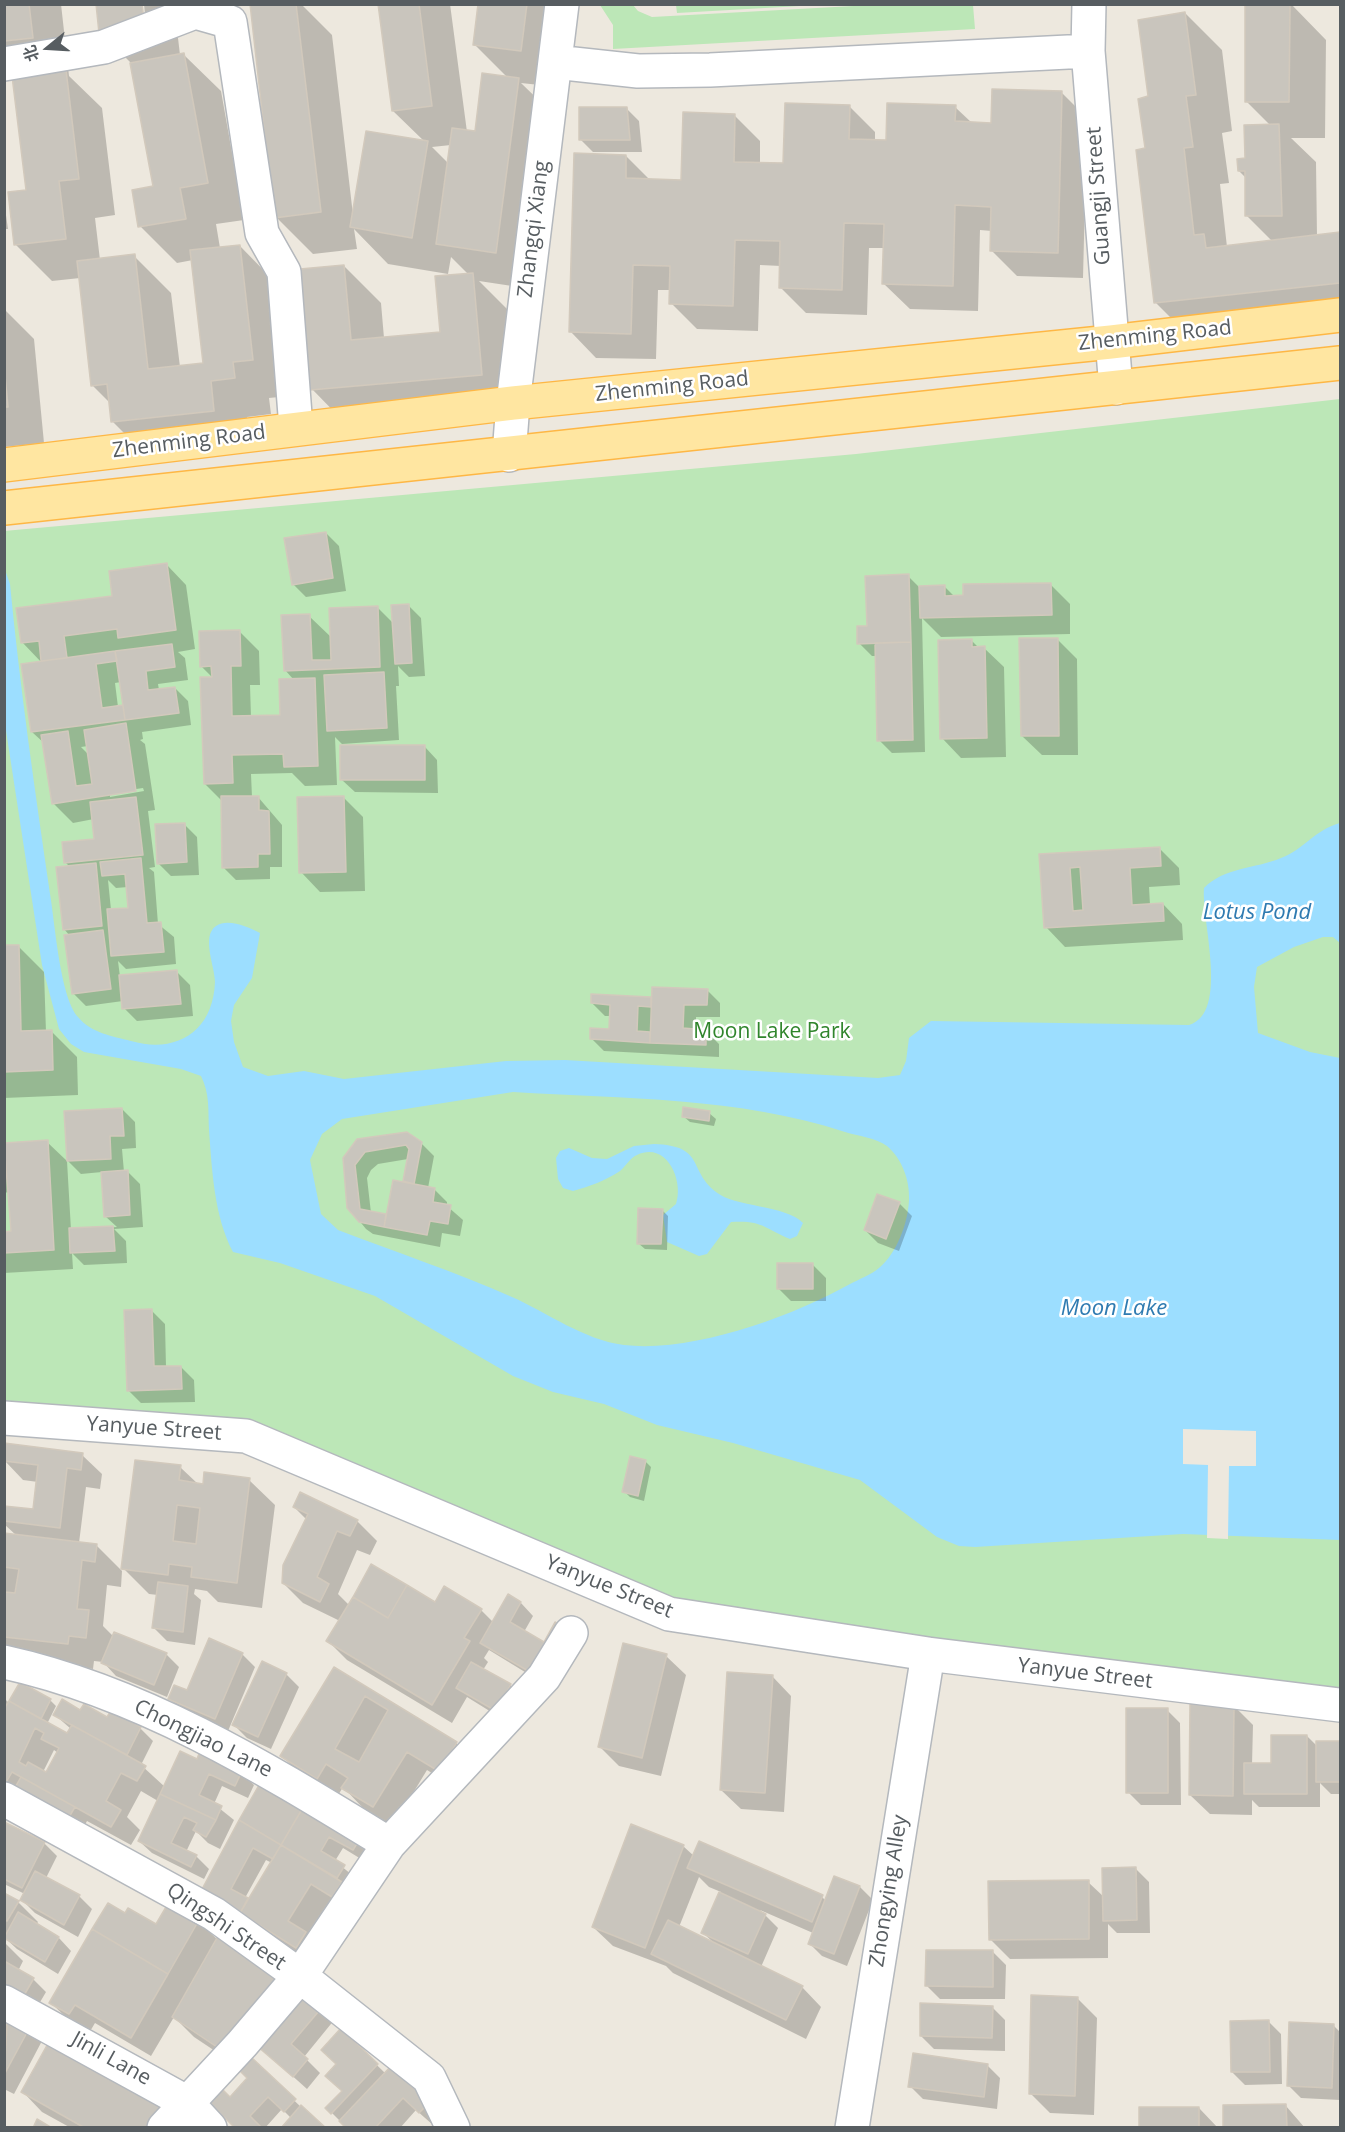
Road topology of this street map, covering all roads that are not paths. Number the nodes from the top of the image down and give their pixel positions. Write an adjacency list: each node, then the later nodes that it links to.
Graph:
1 (562, 4): 5 (street, Zhangqi Xiang)
2 (1089, 4): 4 (street, Guangji Street)
3 (201, 8): 6 (street); 12 (street)
4 (1088, 51): 5 (street); 8 (street, Guangji Street)
5 (555, 62): 11 (street, Zhangqi Xiang)
6 (4, 64)
7 (1341, 315): 8 (main road, Zhenming Road)
8 (1111, 342): 10 (street, Guangji Street); 11 (main road, Zhenming Road)
9 (1341, 363): 10 (main road)
10 (1116, 388): 13 (main road)
11 (513, 403): 12 (main road, Zhenming Road); 13 (street, Zhangqi Xiang)
12 (296, 428): 14 (main road, Zhenming Road)
13 (509, 455): 15 (main road)
14 (4, 465)
15 (4, 508)
16 (4, 1418): 18 (street, Yanyue Street)
17 (571, 1633): 22 (street)
18 (928, 1654): 20 (street, Yanyue Street); 29 (street, Zhongying Alley)
19 (4, 1662): 22 (street, Chongjiao Lane)
20 (1341, 1705)
21 (4, 1799): 23 (street, Qingshi Street)
22 (389, 1844): 23 (street)
23 (300, 1977): 25 (street, Qingshi Street); 28 (street)
24 (4, 2002): 25 (street, Jinli Lane)
25 (186, 2102): 26 (street, Qingshi Street); 27 (street, Jinli Lane)
26 (164, 2127)
27 (210, 2127)
28 (453, 2127)
29 (852, 2127)

